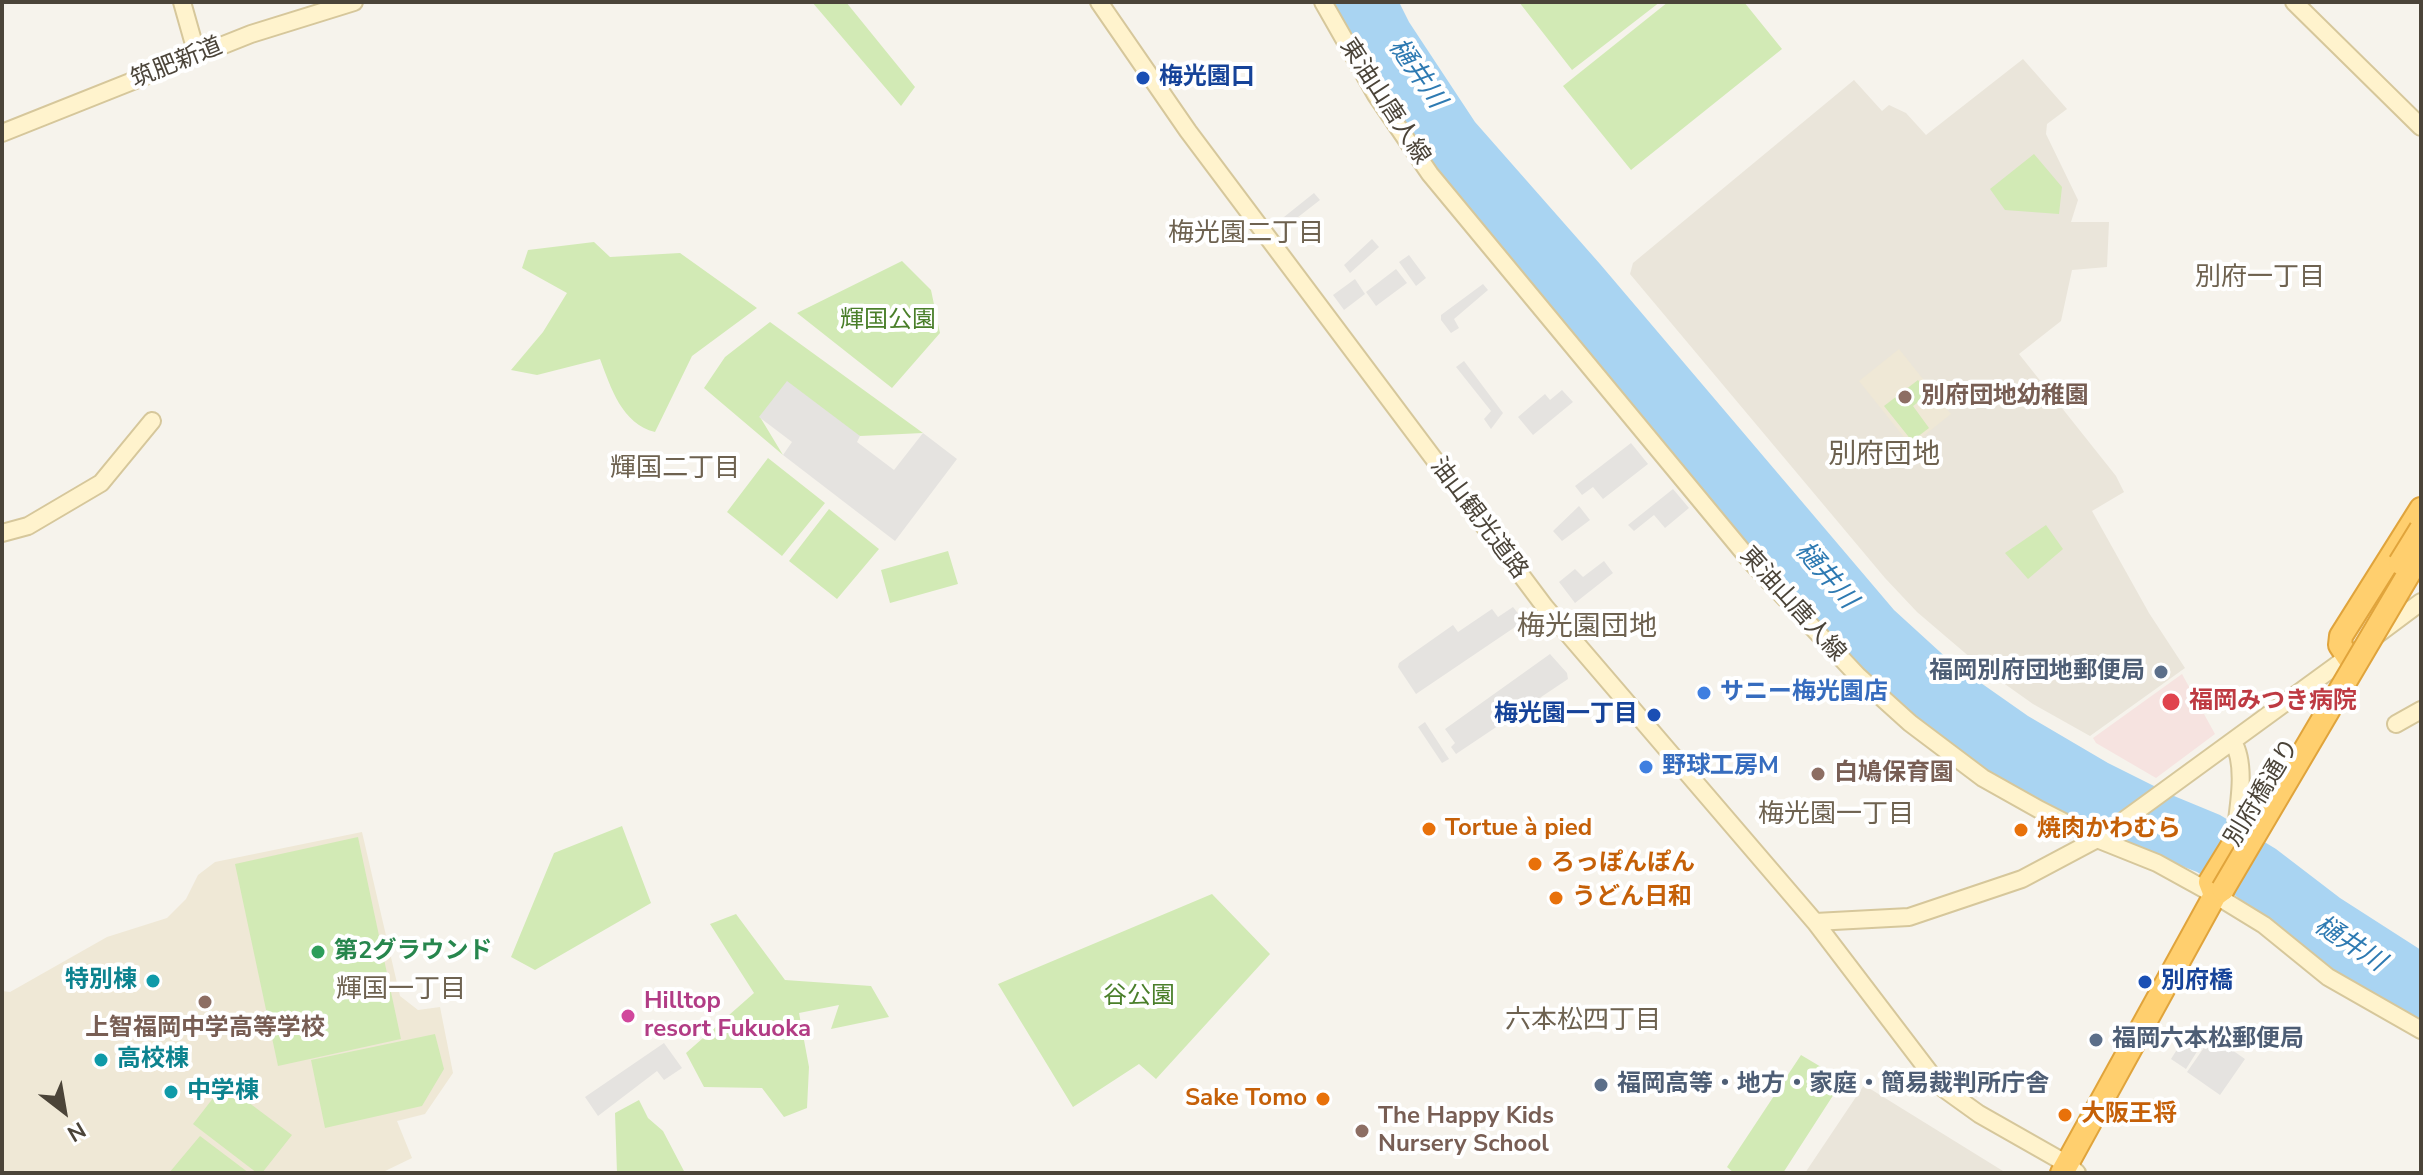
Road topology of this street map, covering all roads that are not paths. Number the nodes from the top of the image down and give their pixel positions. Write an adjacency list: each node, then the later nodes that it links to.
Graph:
1 (182, 2): 6 (street)
2 (354, 2): 6 (street, 筑肥新道)
3 (1099, 2): 23 (street, 油山観光道路)
4 (1323, 2): 19 (street, 東油山唐人線)
5 (2294, 2): 7 (street)
6 (197, 55): 8 (street, 筑肥新道)
7 (2421, 127)
8 (2, 133)
9 (152, 421): 12 (street)
10 (2421, 509): 15 (highway)
11 (2421, 529): 21 (highway, 別府橋通り, bridge)
12 (2, 533)
13 (2421, 553): 21 (highway, 別府橋通り, bridge)
14 (2421, 602): 15 (street)
15 (2348, 657): 18 (street)
16 (2421, 710): 17 (street)
17 (2396, 724)
18 (2233, 742): 19 (street); 21 (street)
19 (2099, 838): 22 (street, 東油山唐人線); 23 (street)
20 (2265, 839): 21 (street, bridge)
21 (2237, 851): 22 (highway, 別府橋通り)
22 (2216, 889): 24 (street, 東油山唐人線); 25 (highway, 別府橋通り)
23 (1815, 922): 25 (street, 油山観光道路)
24 (2421, 1030)
25 (2069, 1170)

